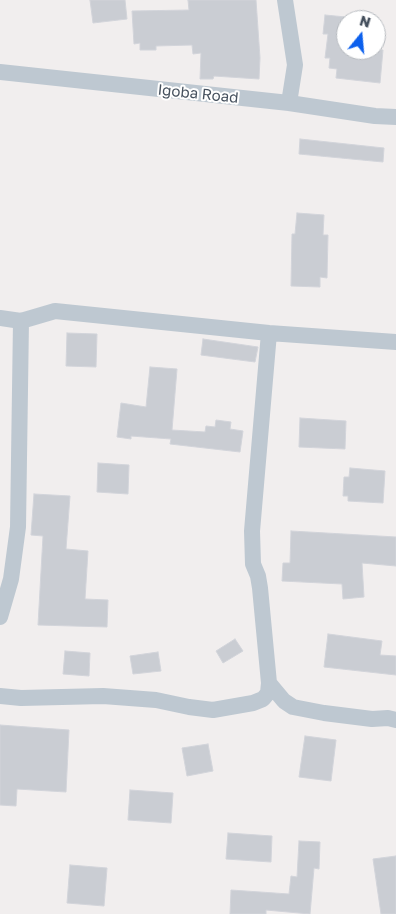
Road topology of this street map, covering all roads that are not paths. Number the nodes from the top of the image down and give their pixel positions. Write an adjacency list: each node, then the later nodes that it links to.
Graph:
1 (286, 0): 3 (street)
2 (0, 72): 3 (street, Igoba Road)
3 (289, 103): 4 (street, Igoba Road)
4 (396, 117)
5 (0, 318): 6 (street)
6 (21, 321): 7 (street); 9 (street)
7 (269, 333): 8 (street); 10 (street)
8 (396, 342)
9 (0, 617)
10 (269, 683): 11 (street); 12 (street)
11 (0, 696)
12 (396, 720)

